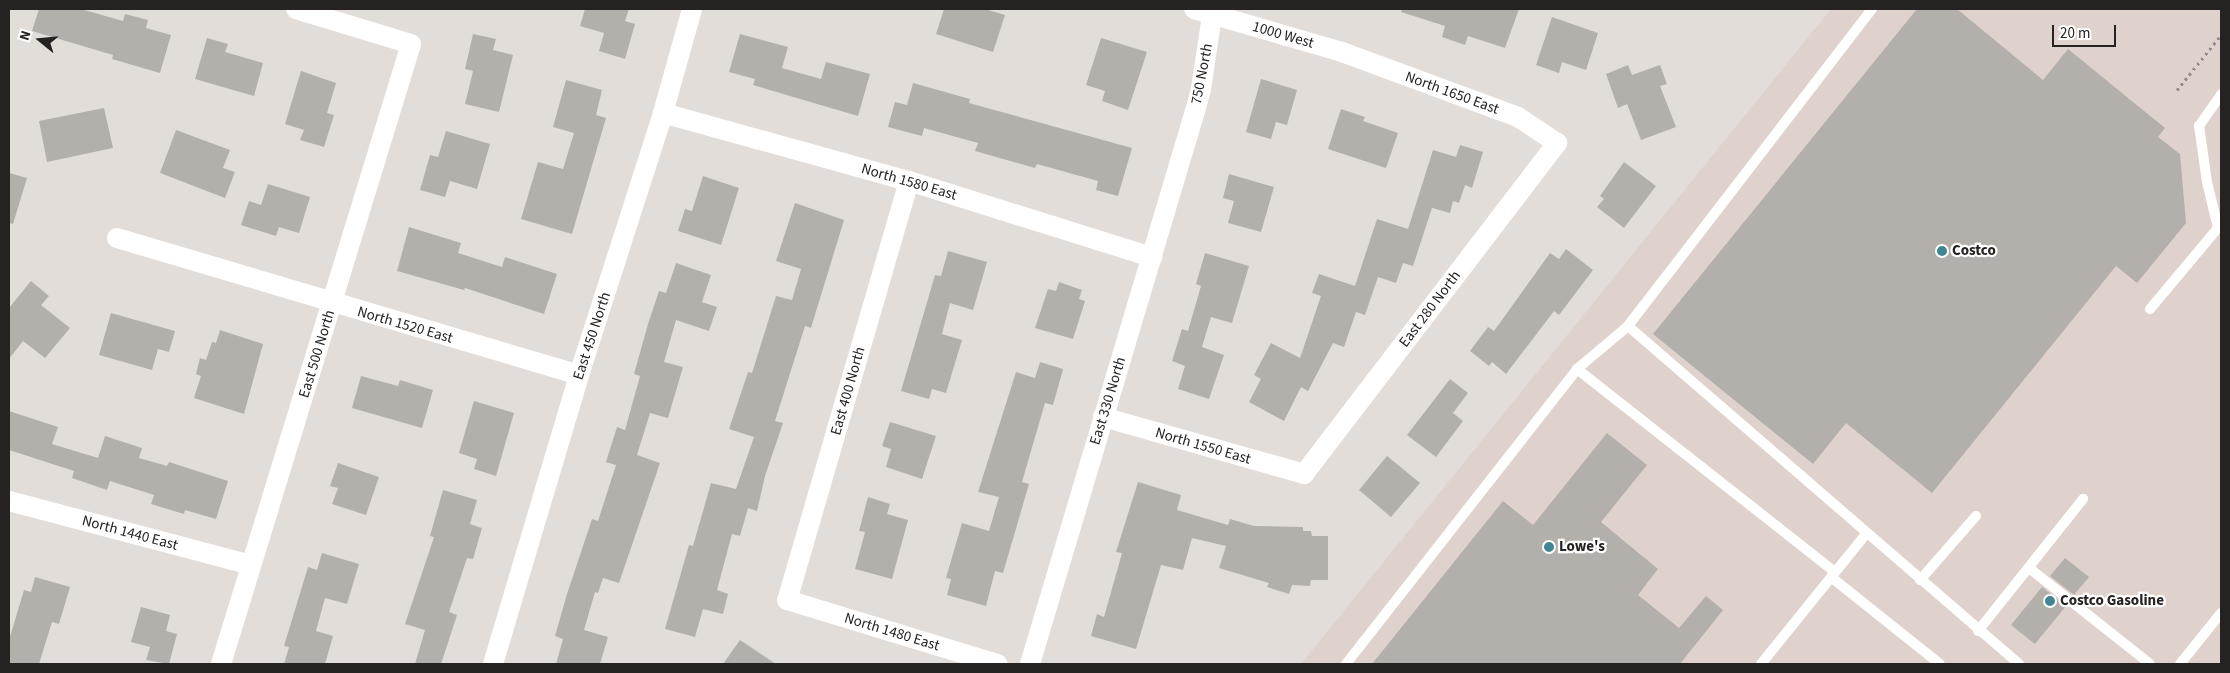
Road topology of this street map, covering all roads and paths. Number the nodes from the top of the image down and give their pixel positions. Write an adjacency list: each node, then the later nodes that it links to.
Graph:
1 (296, 9): 15 (street, East 500 North)
2 (692, 9): 9 (street, East 450 North)
3 (1872, 9): 17 (lane)
4 (1206, 10): 6 (street, 1000 West); 10 (street, 750 North)
5 (2221, 35): 7 (path)
6 (1342, 52): 11 (street, North 1650 East)
7 (2177, 90)
8 (2221, 94): 16 (lane)
9 (663, 113): 12 (street, North 1580 East); 19 (street, East 450 North)
10 (1187, 138): 14 (street, East 330 North)
11 (1557, 143): 21 (street, East 280 North)
12 (909, 181): 14 (street, North 1580 East); 30 (street, East 400 North)
13 (117, 238): 15 (street, North 1520 East)
14 (1152, 257): 20 (street, East 330 North)
15 (333, 304): 19 (street, North 1520 East); 26 (street, East 500 North)
16 (2150, 309)
17 (1628, 326): 18 (lane); 25 (lane)
18 (1577, 369): 28 (lane); 37 (lane)
19 (579, 376): 34 (street, East 450 North)
20 (1103, 417): 21 (street, North 1550 East); 36 (street, East 330 North)
21 (1304, 474)
22 (2084, 499): 27 (lane)
23 (9, 501): 26 (street, North 1440 East)
24 (1976, 516): 29 (lane)
25 (1866, 534): 28 (lane); 29 (lane)
26 (251, 565): 33 (street, East 500 North)
27 (2029, 568): 32 (lane); 41 (lane)
28 (1833, 575): 38 (lane); 39 (lane)
29 (1920, 580): 32 (lane)
30 (787, 600): 35 (street, North 1480 East)
31 (2221, 613): 42 (lane)
32 (1978, 631): 40 (lane)
33 (221, 664)
34 (493, 664)
35 (998, 664)
36 (1030, 664)
37 (1346, 664)
38 (1761, 664)
39 (1940, 664)
40 (2019, 664)
41 (2150, 664)
42 (2180, 664)

